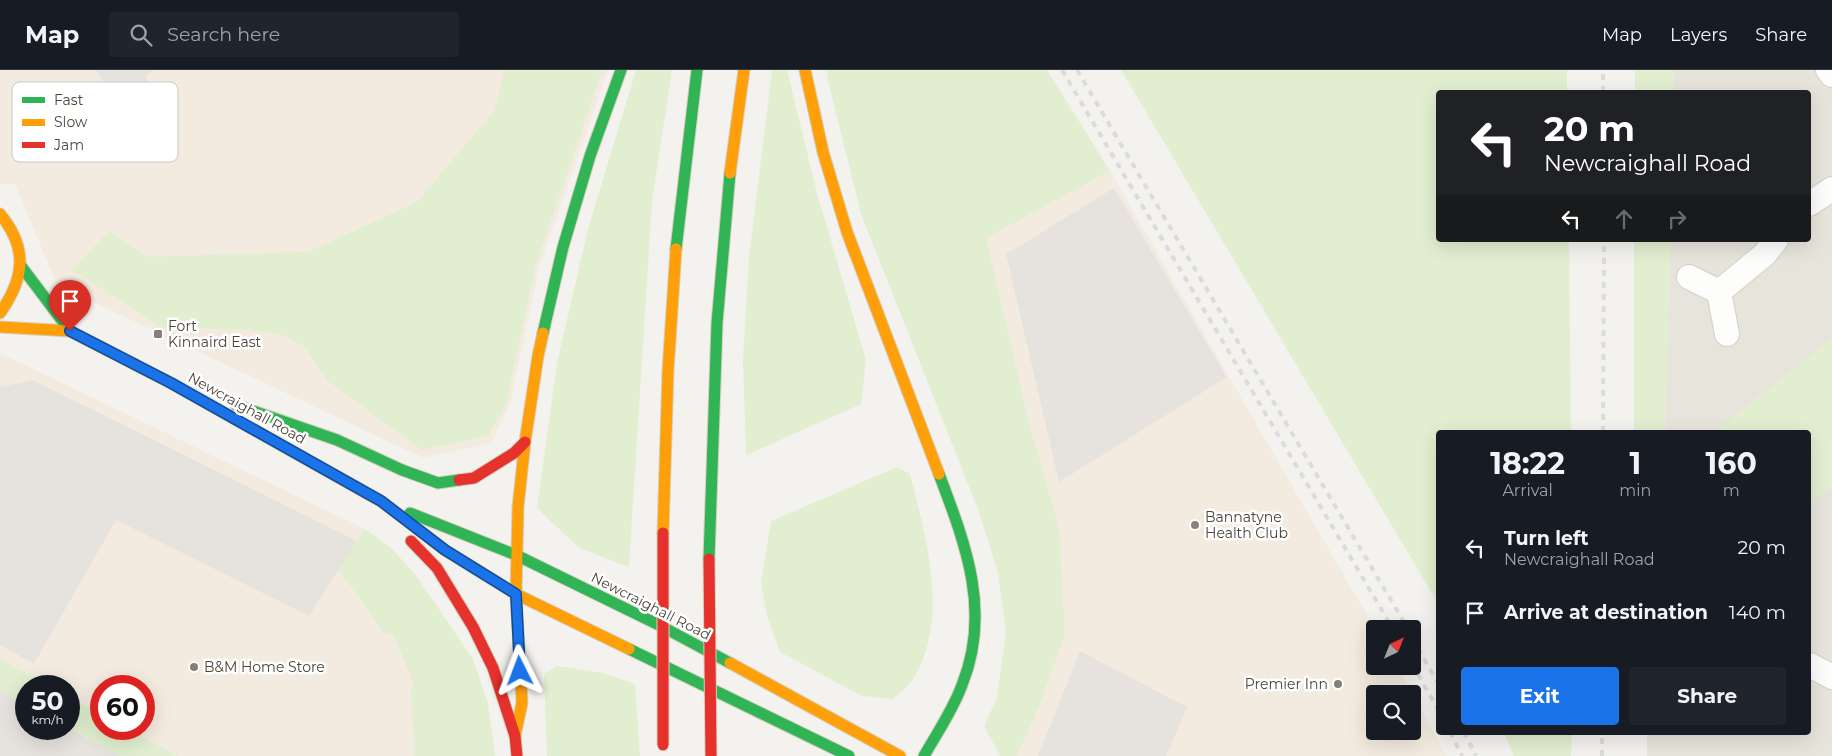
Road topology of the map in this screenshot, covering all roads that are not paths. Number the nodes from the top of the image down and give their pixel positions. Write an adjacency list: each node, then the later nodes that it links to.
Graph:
1 (621, 70): 19 (main road)
2 (697, 70): 27 (main road, bridge)
3 (744, 70): 29 (main road, bridge)
4 (805, 70): 32 (main road)
5 (1828, 70): 6 (street)
6 (1832, 75)
7 (1832, 189): 8 (street)
8 (1811, 203)
9 (0, 214): 11 (main road, Newcraighall Road)
10 (1774, 242): 13 (street)
11 (21, 266): 14 (main road, Newcraighall Road); 16 (main road, Newcraighall Road)
12 (1689, 277): 13 (street)
13 (1720, 292): 17 (street)
14 (0, 313)
15 (0, 327): 16 (main road, Newcraighall Road)
16 (70, 331): 18 (main road, Newcraighall Road)
17 (1727, 334)
18 (171, 383): 19 (main road); 20 (main road, Newcraighall Road)
19 (525, 442): 22 (main road)
20 (335, 474): 21 (main road, Newcraighall Road); 26 (main road)
21 (381, 501): 22 (main road, Newcraighall Road); 23 (main road, Newcraighall Road)
22 (516, 555): 23 (main road); 31 (main road, Newcraighall Road)
23 (516, 594): 26 (main road); 30 (main road, Newcraighall Road)
24 (1811, 666): 25 (street)
25 (1832, 677)
26 (515, 736): 28 (main road)
27 (664, 751)
28 (518, 756)
29 (711, 756)
30 (849, 756)
31 (900, 756)
32 (924, 756)

